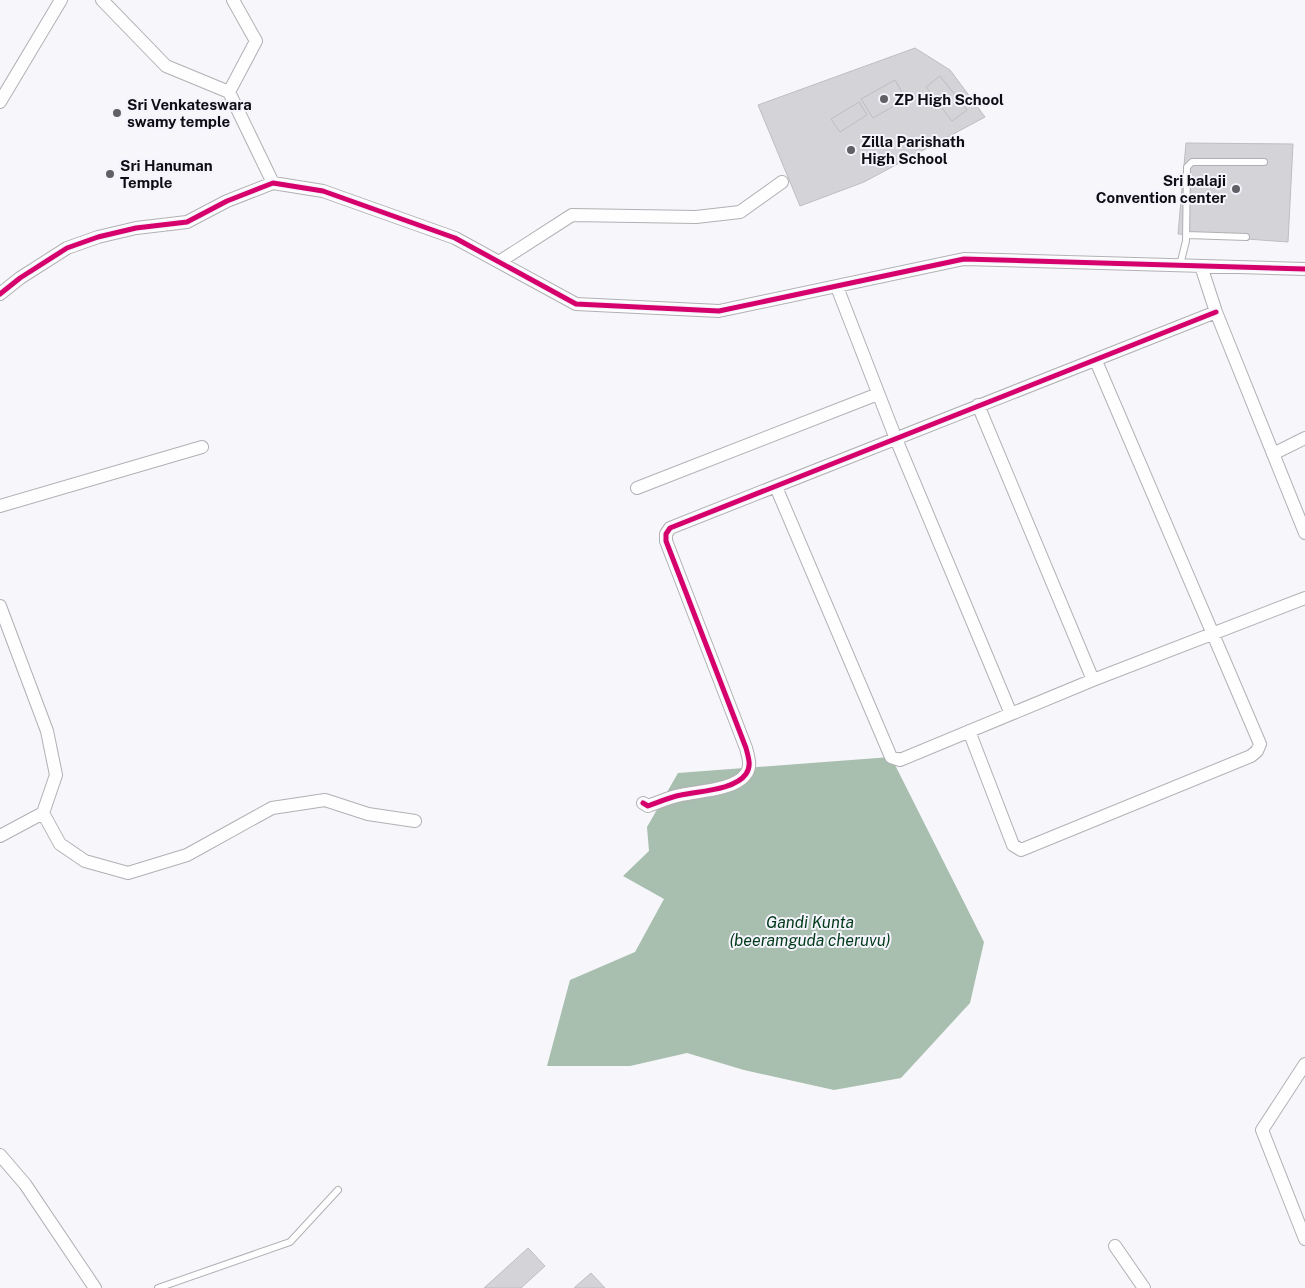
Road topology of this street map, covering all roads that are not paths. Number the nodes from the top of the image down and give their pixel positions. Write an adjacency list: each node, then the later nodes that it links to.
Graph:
1 (61, 0): 5 (street)
2 (102, 0): 4 (street)
3 (233, 0): 4 (street)
4 (229, 92): 8 (street)
5 (0, 102)
6 (1264, 162): 9 (lane)
7 (782, 182): 11 (street)
8 (273, 183): 11 (street); 16 (street)
9 (1186, 235): 10 (lane); 12 (lane)
10 (1246, 238)
11 (498, 262): 15 (street)
12 (1180, 265): 13 (street); 15 (street)
13 (1200, 266): 14 (street); 17 (street)
14 (1305, 269)
15 (837, 287): 19 (street)
16 (0, 294)
17 (1216, 312): 18 (street); 24 (street)
18 (1096, 361): 20 (street); 31 (street)
19 (878, 394): 21 (street); 26 (street)
20 (978, 405): 21 (street); 32 (street)
21 (896, 438): 25 (street); 33 (street)
22 (1305, 438): 24 (street)
23 (202, 447): 27 (street)
24 (1273, 454): 28 (street)
25 (776, 487): 34 (street); 35 (street)
26 (637, 488)
27 (0, 506)
28 (1305, 534)
29 (1305, 598): 31 (street)
30 (0, 606): 36 (street)
31 (1212, 634): 32 (street); 34 (street)
32 (1093, 680): 33 (street)
33 (1011, 714): 34 (street)
34 (968, 731)
35 (643, 803)
36 (43, 813): 37 (street); 38 (street)
37 (415, 821)
38 (0, 836)
39 (1305, 1064): 42 (street)
40 (0, 1155): 44 (street)
41 (338, 1190): 45 (lane)
42 (1305, 1239)
43 (1115, 1246): 46 (street)
44 (95, 1288)
45 (158, 1288)
46 (1144, 1288)

